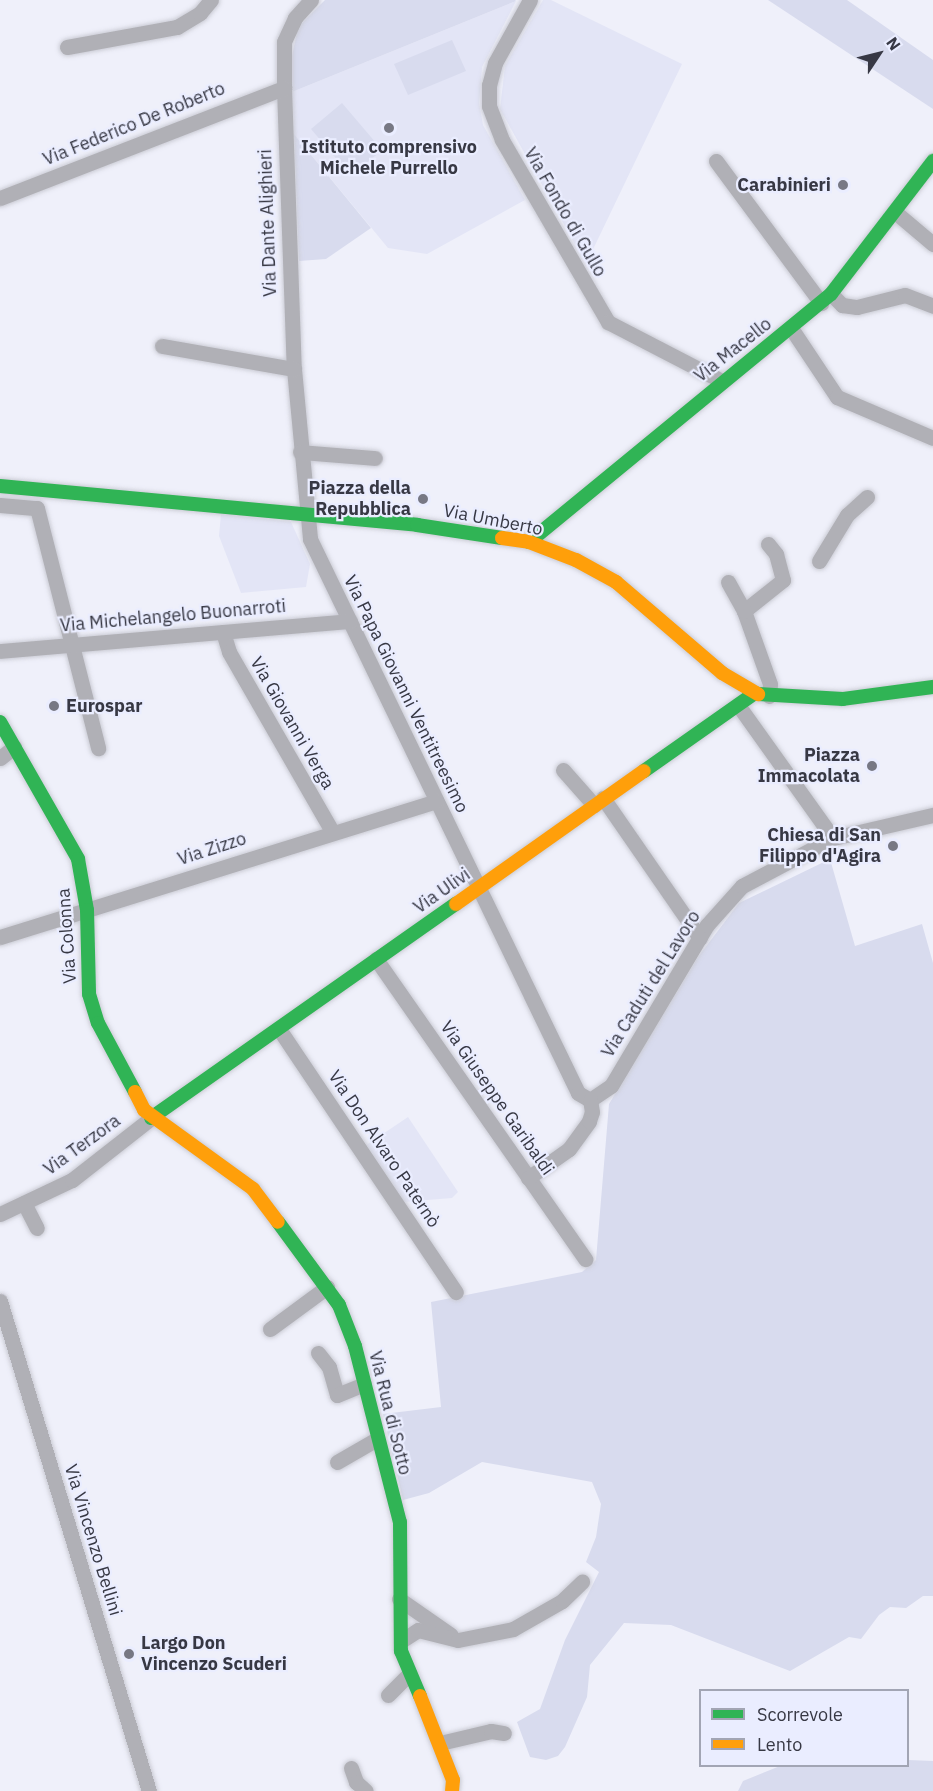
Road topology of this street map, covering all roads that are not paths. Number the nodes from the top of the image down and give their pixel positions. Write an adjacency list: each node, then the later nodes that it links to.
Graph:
1 (211, 0): 4 (street)
2 (311, 0): 5 (street, Via Dante Alighieri)
3 (529, 1): 16 (street, Via Fondo di Gullo)
4 (67, 46)
5 (284, 88): 8 (street, Via Federico De Roberto); 15 (street, Via Dante Alighieri)
6 (716, 161): 11 (street)
7 (933, 161): 9 (street, Via Macello)
8 (0, 198)
9 (895, 212): 10 (street); 11 (street, Via Macello)
10 (933, 244)
11 (826, 299): 12 (street); 13 (street, Via Macello)
12 (933, 306)
13 (791, 328): 16 (street, Via Macello); 17 (street)
14 (162, 346): 15 (street)
15 (294, 369): 18 (street, Via Dante Alighieri)
16 (722, 381): 24 (street, Via Macello)
17 (933, 438)
18 (300, 452): 19 (street); 23 (street, Via Papa Giovanni Ventitreesimo)
19 (375, 458)
20 (0, 486): 23 (street, Via Umberto)
21 (867, 497): 26 (street)
22 (0, 505): 31 (street)
23 (305, 516): 24 (street, Via Umberto); 29 (street, Via Papa Giovanni Ventitreesimo)
24 (529, 542): 34 (street, Via Umberto)
25 (768, 544): 28 (street)
26 (819, 561)
27 (728, 582): 28 (street)
28 (744, 611): 34 (street)
29 (350, 621): 30 (street, Via Michelangelo Buonarroti); 41 (street, Via Papa Giovanni Ventitreesimo)
30 (223, 632): 31 (street, Via Michelangelo Buonarroti); 44 (street, Via Giovanni Verga)
31 (70, 644): 32 (street, Via Michelangelo Buonarroti); 38 (street)
32 (0, 651)
33 (933, 687): 34 (street, Via Umberto)
34 (762, 695): 35 (street, Via Ulivi)
35 (738, 705): 42 (street, Via Ulivi); 45 (street)
36 (0, 722): 37 (street, Via Colonna)
37 (14, 747): 39 (street); 47 (street, Via Colonna)
38 (98, 748)
39 (0, 758)
40 (562, 770): 42 (street)
41 (436, 801): 44 (street, Via Zizzo); 46 (street, Via Papa Giovanni Ventitreesimo)
42 (598, 802): 46 (street, Via Ulivi); 49 (street)
43 (933, 815): 45 (street)
44 (332, 831): 47 (street, Via Zizzo)
45 (833, 838): 49 (street, Via Caduti del Lavoro)
46 (478, 887): 50 (street, Via Ulivi); 52 (street, Via Papa Giovanni Ventitreesimo)
47 (87, 910): 48 (street, Via Zizzo); 53 (street, Via Colonna)
48 (0, 937)
49 (700, 938): 52 (street, Via Caduti del Lavoro)
50 (376, 959): 51 (street, Via Ulivi); 54 (street, Via Giuseppe Garibaldi)
51 (279, 1029): 53 (street, Via Ulivi); 60 (street, Via Don Alvaro Paternò)
52 (590, 1100): 54 (street)
53 (151, 1118): 55 (street, Via Terzora); 59 (street, Via Rua di Sotto)
54 (528, 1178): 58 (street, Via Giuseppe Garibaldi)
55 (24, 1203): 56 (street, Via Terzora); 57 (street)
56 (0, 1214)
57 (37, 1228)
58 (585, 1259)
59 (327, 1287): 62 (street); 64 (street, Via Rua di Sotto)
60 (456, 1292)
61 (0, 1301): 76 (street, Via Vincenzo Bellini)
62 (270, 1329)
63 (318, 1353): 64 (street)
64 (364, 1384): 65 (street, Via Rua di Sotto)
65 (376, 1439): 66 (street); 68 (street, Via Rua di Sotto)
66 (337, 1462)
67 (582, 1582): 69 (street)
68 (399, 1599): 69 (street); 70 (street, Via Rua di Sotto)
69 (458, 1640): 70 (street)
70 (401, 1641): 71 (street, Via Rua di Sotto)
71 (409, 1674): 72 (street); 74 (street, Via Rua di Sotto)
72 (388, 1695)
73 (504, 1733): 74 (street)
74 (440, 1743): 78 (street, Via Rua di Sotto)
75 (351, 1768): 77 (street)
76 (149, 1791)
77 (366, 1791)
78 (452, 1791)

